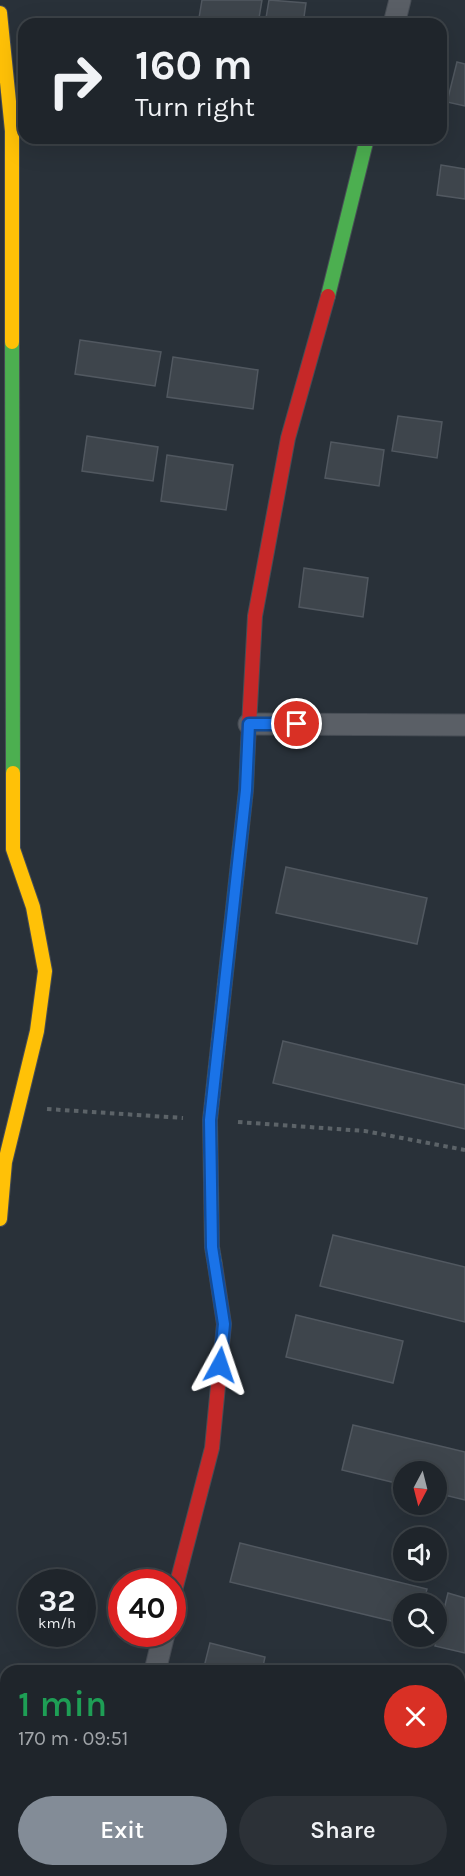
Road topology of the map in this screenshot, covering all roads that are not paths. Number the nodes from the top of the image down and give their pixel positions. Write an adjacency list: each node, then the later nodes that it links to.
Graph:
1 (400, 0): 3 (street)
2 (0, 13): 7 (street)
3 (396, 18)
4 (366, 144): 5 (street)
5 (249, 724): 6 (street); 8 (street)
6 (465, 725)
7 (0, 1219)
8 (181, 1569)
9 (161, 1647): 10 (street)
10 (156, 1665)

